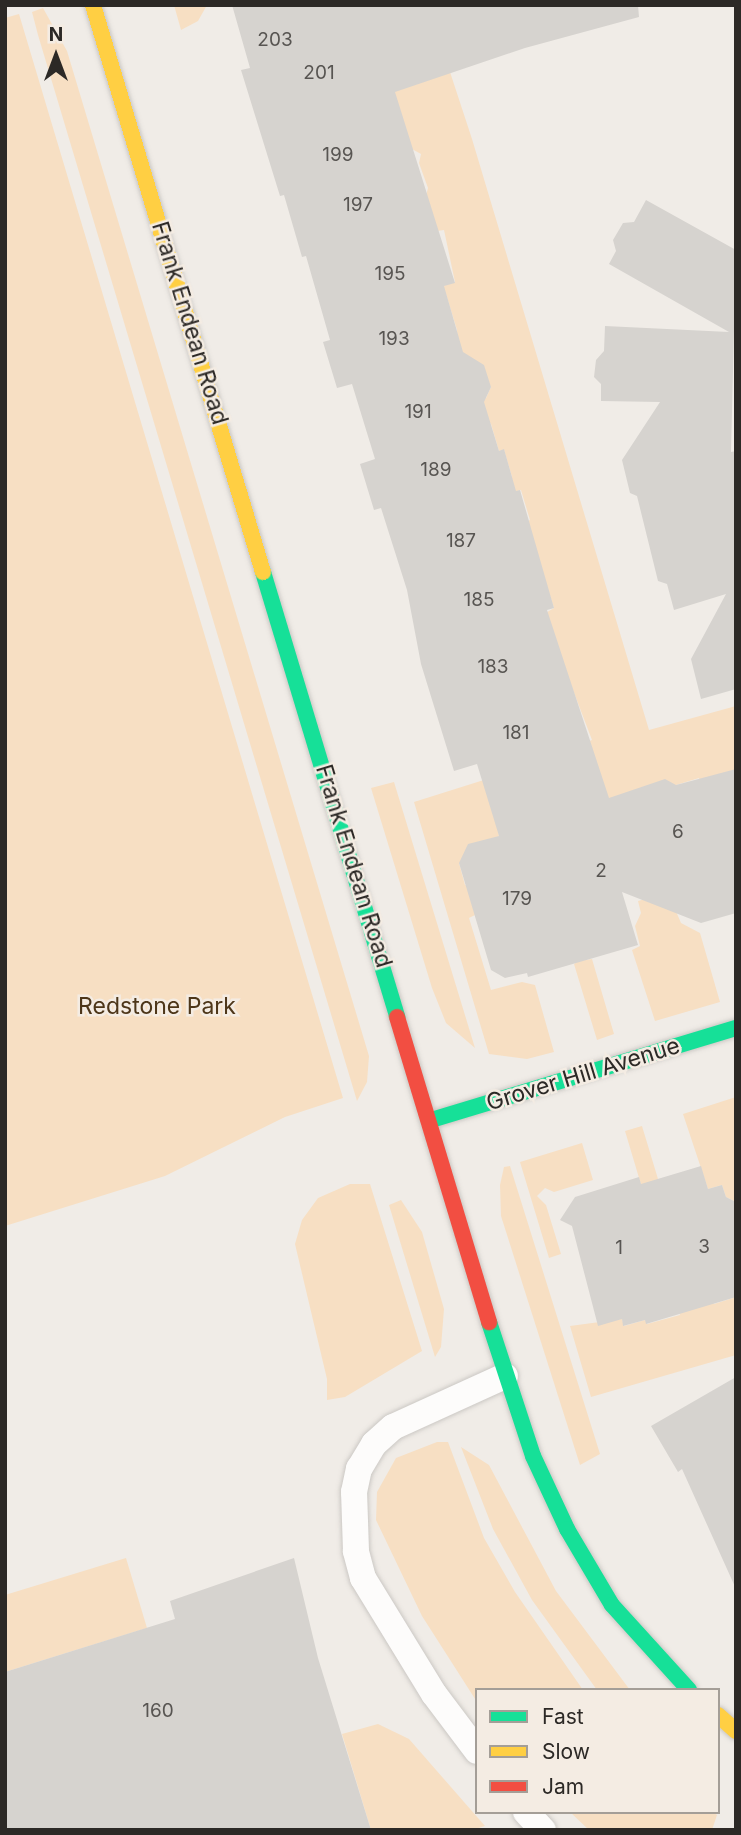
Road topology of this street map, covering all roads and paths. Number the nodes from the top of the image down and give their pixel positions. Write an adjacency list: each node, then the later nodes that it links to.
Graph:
1 (93, 5): 3 (street, Frank Endean Road)
2 (736, 1028): 3 (street, Grover Hill Avenue)
3 (431, 1120): 4 (street, Frank Endean Road)
4 (505, 1376): 5 (street, Frank Endean Road); 8 (lane)
5 (687, 1688)
6 (720, 1717): 7 (street)
7 (736, 1731)
8 (475, 1748)
9 (528, 1814): 10 (lane)
10 (543, 1830)

